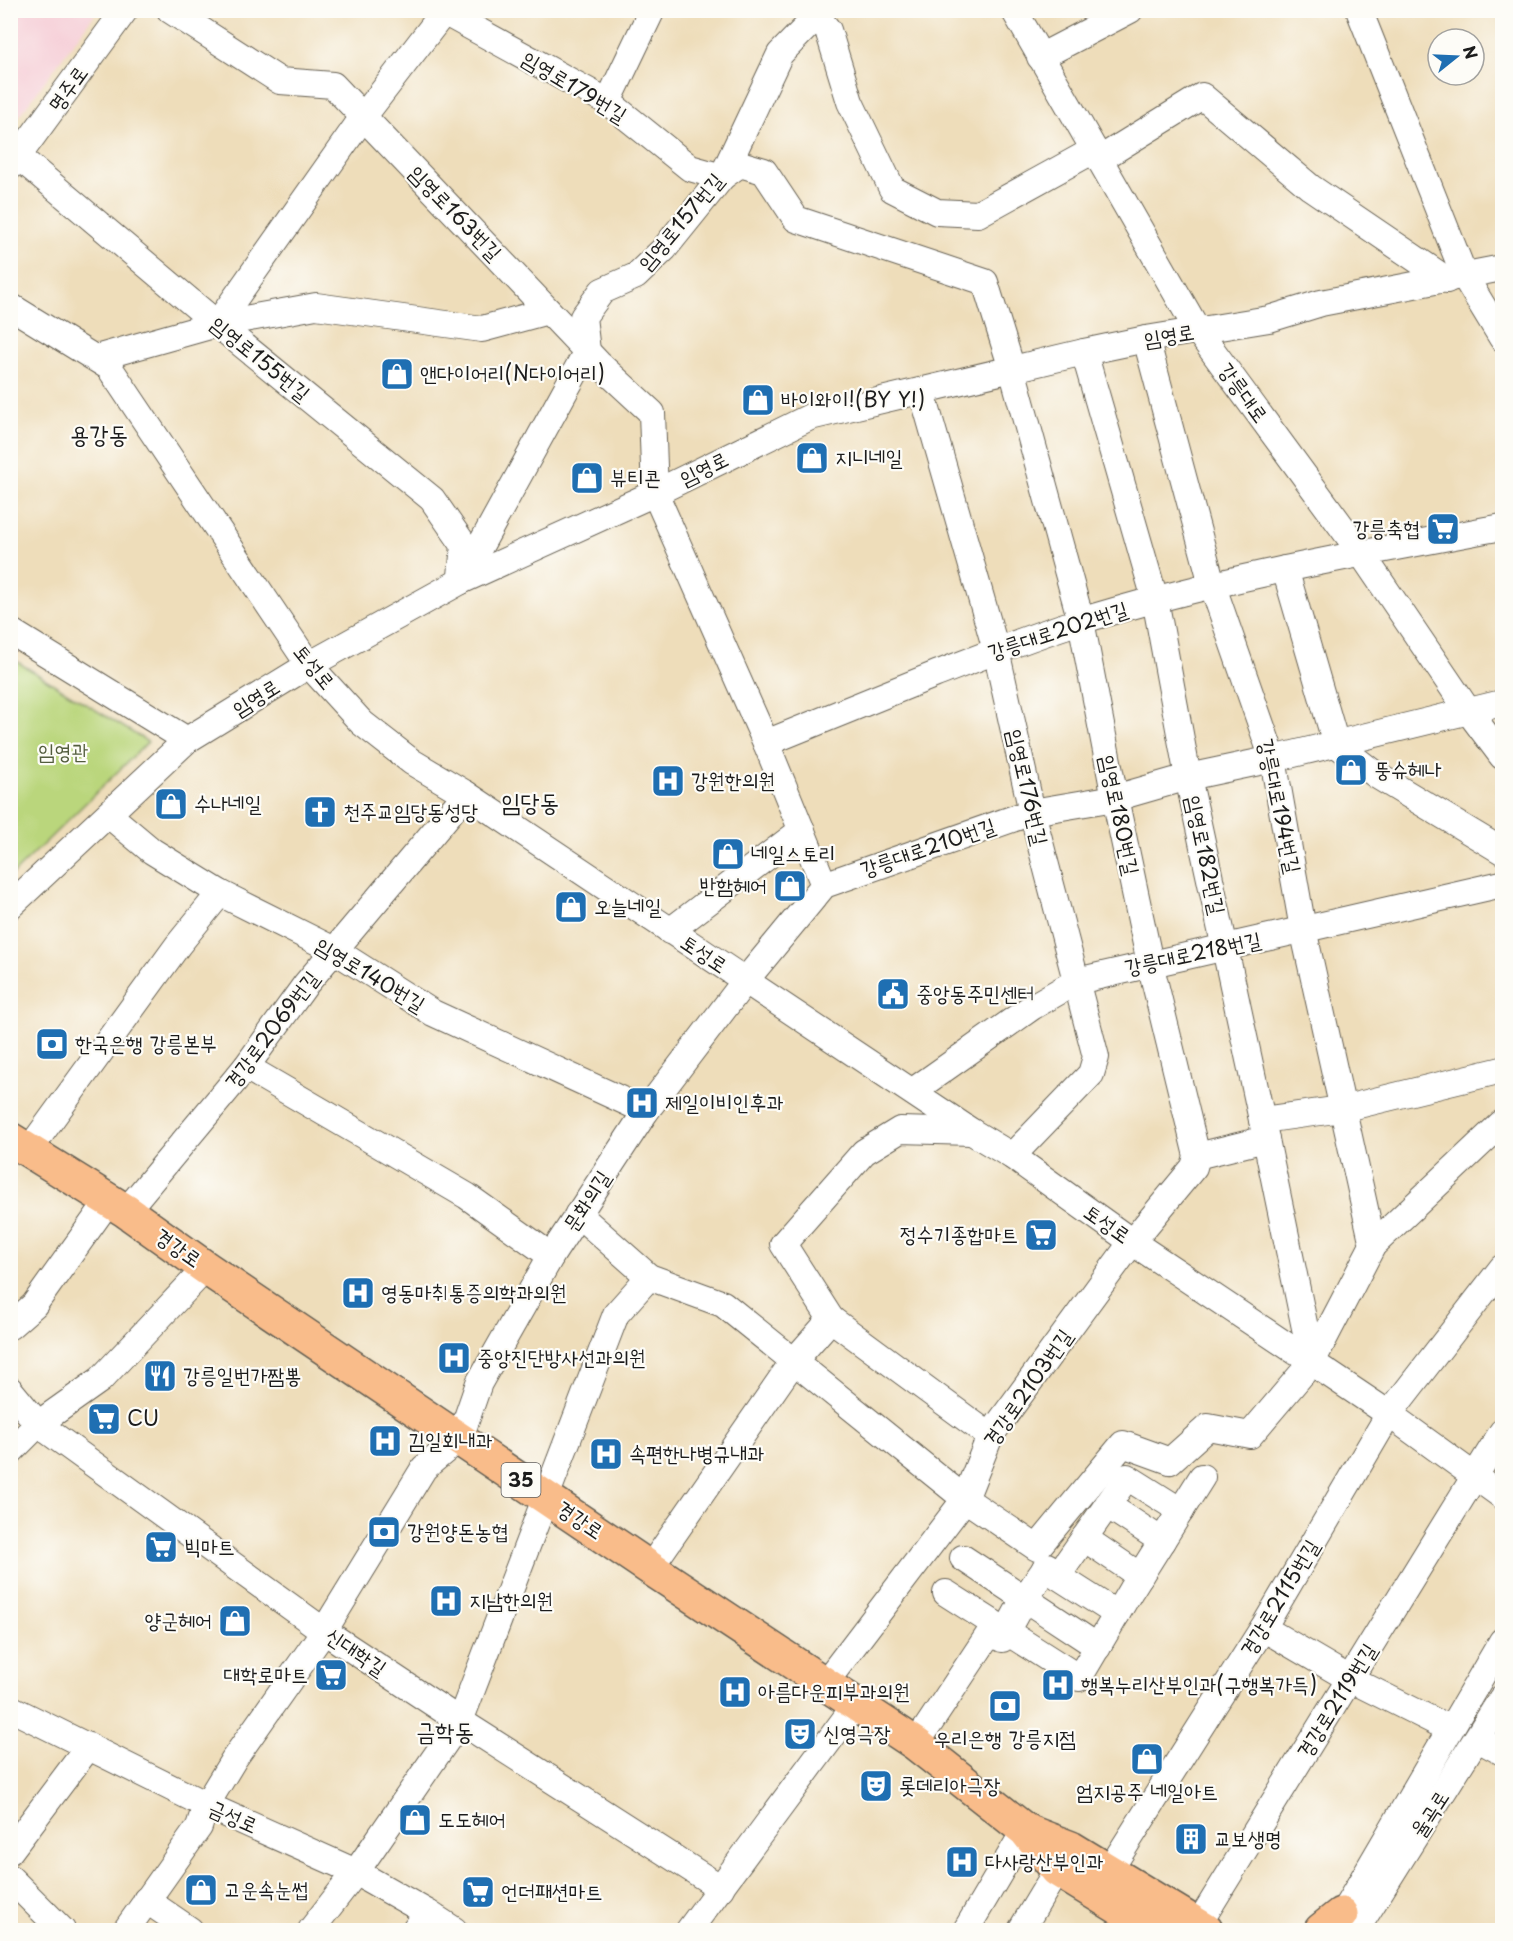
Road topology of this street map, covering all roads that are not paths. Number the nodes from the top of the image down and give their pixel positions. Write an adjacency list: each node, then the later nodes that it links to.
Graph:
1 (125, 10): 12 (street, 명주로)
2 (170, 10): 10 (street, 임영로163번길)
3 (652, 10): 9 (street)
4 (1014, 10): 8 (street, 강릉대로)
5 (1130, 10): 8 (street)
6 (1359, 10): 15 (street)
7 (817, 13): 11 (street); 13 (street, 임영로157번길)
8 (1040, 57): 11 (street, 강릉대로)
9 (608, 102): 10 (street, 임영로179번길); 13 (street, 임영로179번길)
10 (363, 117): 17 (street, 임영로163번길); 18 (street, 임영로179번길)
11 (1097, 154): 15 (street); 19 (street, 강릉대로)
12 (15, 162): 18 (street, 임영로155번길)
13 (722, 177): 22 (street, 임영로157번길); 25 (street)
14 (1503, 268): 15 (street, 임영로)
15 (1456, 278): 19 (street, 임영로); 20 (street)
16 (10, 306): 24 (street, 토성로)
17 (548, 311): 18 (street); 22 (street, 임영로163번길)
18 (217, 324): 24 (street); 31 (street, 임영로155번길)
19 (1198, 332): 21 (street, 임영로); 29 (street, 강릉대로)
20 (1503, 338)
21 (1146, 339): 23 (street, 임영로); 32 (street, 강릉대로194번길)
22 (587, 351): 27 (street, 임영로163번길); 31 (street)
23 (1084, 352): 25 (street, 임영로); 33 (street, 임영로182번길)
24 (96, 358): 37 (street, 토성로)
25 (1012, 369): 26 (street, 임영로); 34 (street, 임영로180번길)
26 (921, 392): 27 (street, 임영로); 36 (street, 임영로176번길)
27 (655, 493): 31 (street, 임영로); 41 (street)
28 (1503, 527): 29 (street, 강릉대로202번길)
29 (1361, 553): 30 (street, 강릉대로202번길); 39 (street, 강릉대로)
30 (1285, 569): 32 (street, 강릉대로202번길); 42 (street)
31 (461, 581): 37 (street, 임영로)
32 (1212, 584): 33 (street, 강릉대로202번길); 44 (street, 강릉대로194번길)
33 (1155, 599): 34 (street, 강릉대로202번길); 45 (street, 임영로182번길)
34 (1081, 621): 36 (street, 강릉대로202번길); 47 (street, 임영로180번길)
35 (10, 631): 40 (street)
36 (996, 650): 41 (street, 강릉대로202번길); 48 (street, 임영로176번길)
37 (309, 665): 40 (street, 임영로); 46 (street, 토성로)
38 (1503, 704): 39 (street, 강릉대로210번길)
39 (1469, 712): 42 (street, 강릉대로210번길); 43 (street, 강릉대로)
40 (187, 740): 49 (street, 임영로)
41 (766, 743): 50 (street)
42 (1336, 744): 44 (street, 강릉대로210번길); 51 (street)
43 (1503, 756)
44 (1273, 759): 45 (street, 강릉대로210번길); 56 (street, 강릉대로194번길)
45 (1188, 777): 47 (street, 강릉대로210번길); 58 (street, 임영로182번길)
46 (466, 794): 57 (street, 토성로); 59 (street, 경강로2069번길)
47 (1115, 798): 48 (street, 강릉대로210번길); 60 (street, 임영로180번길)
48 (1032, 812): 53 (street, 강릉대로210번길); 62 (street, 임영로176번길)
49 (109, 815): 54 (street, 임영로140번길); 55 (street, 임영로)
50 (802, 830): 53 (street); 57 (street)
51 (1503, 851)
52 (1503, 884): 56 (street, 강릉대로218번길)
53 (824, 885): 61 (street)
54 (219, 893): 59 (street, 임영로140번길); 71 (street)
55 (10, 906)
56 (1304, 929): 58 (street, 강릉대로218번길); 66 (street, 강릉대로194번길)
57 (670, 931): 61 (street, 토성로)
58 (1226, 948): 60 (street, 강릉대로218번길); 69 (street, 임영로182번길)
59 (334, 950): 63 (street, 경강로2069번길); 67 (street, 임영로140번길)
60 (1150, 963): 62 (street, 강릉대로218번길); 73 (street, 임영로180번길)
61 (745, 981): 65 (street, 토성로); 67 (street, 문화의길)
62 (1077, 981): 65 (street, 강릉대로218번길); 72 (street, 임영로176번길)
63 (246, 1067): 74 (street, 경강로2069번길); 78 (street)
64 (1503, 1070): 66 (street)
65 (913, 1091): 70 (street, 토성로)
66 (1342, 1109): 69 (street); 77 (street, 강릉대로194번길)
67 (646, 1111): 75 (street, 문화의길)
68 (1503, 1123): 77 (street)
69 (1264, 1129): 73 (street); 85 (street, 임영로182번길)
70 (972, 1132): 72 (street, 토성로); 82 (street)
71 (20, 1144): 74 (main road, 경강로 / 35)
72 (1012, 1156): 76 (street, 토성로)
73 (1197, 1156): 76 (street)
74 (117, 1205): 79 (main road, 경강로 / 35); 83 (street, 경강로2069번길)
75 (578, 1214): 78 (street, 문화의길); 81 (street)
76 (1132, 1242): 85 (street, 토성로); 90 (street, 경강로2103번길)
77 (1373, 1245): 85 (street)
78 (551, 1256): 91 (street, 문화의길)
79 (206, 1268): 88 (street); 91 (main road, 경강로 / 35)
80 (1503, 1268): 87 (street, 경강로2115번길)
81 (649, 1277): 84 (street); 95 (street)
82 (831, 1318): 84 (street); 90 (street)
83 (10, 1326)
84 (793, 1362): 97 (street); 104 (street)
85 (1312, 1362): 87 (street, 토성로); 97 (street)
86 (10, 1390): 88 (street, 신대학길)
87 (1389, 1414): 94 (street, 토성로); 110 (street, 경강로2115번길)
88 (38, 1424): 92 (street); 111 (street, 신대학길)
89 (1503, 1432): 94 (street, 경강로2119번길)
90 (990, 1437): 97 (street, 경강로2103번길)
91 (459, 1438): 95 (main road, 경강로 / 35); 111 (street)
92 (10, 1452)
93 (1202, 1477): 99 (street)
94 (1476, 1477): 96 (street, 토성로); 115 (street, 경강로2119번길)
95 (545, 1496): 104 (main road, 경강로 / 35); 120 (street)
96 (1503, 1496)
97 (965, 1499): 116 (street, 경강로2103번길)
98 (1107, 1505): 99 (street); 101 (street); 102 (street)
99 (1181, 1510): 102 (street)
100 (984, 1529): 105 (street)
101 (1084, 1538): 105 (street); 106 (street)
102 (1162, 1541): 106 (street)
103 (963, 1558): 108 (street)
104 (650, 1568): 116 (main road, 경강로 / 35)
105 (1046, 1568): 108 (street); 109 (street)
106 (1140, 1576): 109 (street)
107 (946, 1593): 112 (street)
108 (1024, 1599): 112 (street); 114 (street)
109 (1117, 1614): 114 (street)
110 (1263, 1628): 115 (street); 130 (street, 경강로2115번길)
111 (324, 1631): 120 (street, 신대학길); 126 (street)
112 (1007, 1632): 114 (street); 123 (street)
113 (1503, 1641): 121 (street)
114 (1098, 1647)
115 (1350, 1679): 121 (street); 137 (street, 경강로2119번길)
116 (825, 1683): 118 (main road, 경강로 / 35)
117 (1503, 1698): 122 (street, 율곡로)
118 (857, 1703): 123 (main road, 경강로 / 35); 133 (street)
119 (10, 1708): 124 (street, 금성로)
120 (460, 1721): 131 (street); 133 (street, 신대학길)
121 (1450, 1730): 136 (street)
122 (1478, 1739): 125 (street); 136 (street, 율곡로)
123 (916, 1744): 127 (main road, 경강로 / 35)
124 (89, 1746): 126 (street, 금성로); 128 (street)
125 (1503, 1752)
126 (206, 1805): 131 (street, 금성로); 134 (street)
127 (1025, 1830): 129 (main road, 경강로 / 35); 130 (main road, 경강로 / 35); 144 (street)
128 (10, 1851)
129 (1057, 1870): 145 (street); 146 (main road, 경강로 / 35)
130 (1109, 1870): 137 (main road, 경강로 / 35)
131 (356, 1872): 135 (street, 금성로); 141 (street)
132 (10, 1878): 138 (street)
133 (721, 1888): 143 (street)
134 (146, 1900): 139 (street); 140 (street)
135 (421, 1922): 142 (street, 금성로)
136 (1350, 1924)
137 (1202, 1928)
138 (62, 1930)
139 (126, 1930)
140 (190, 1930)
141 (311, 1930)
142 (454, 1930)
143 (689, 1930)
144 (966, 1930)
145 (1021, 1930)
146 (1155, 1930)

